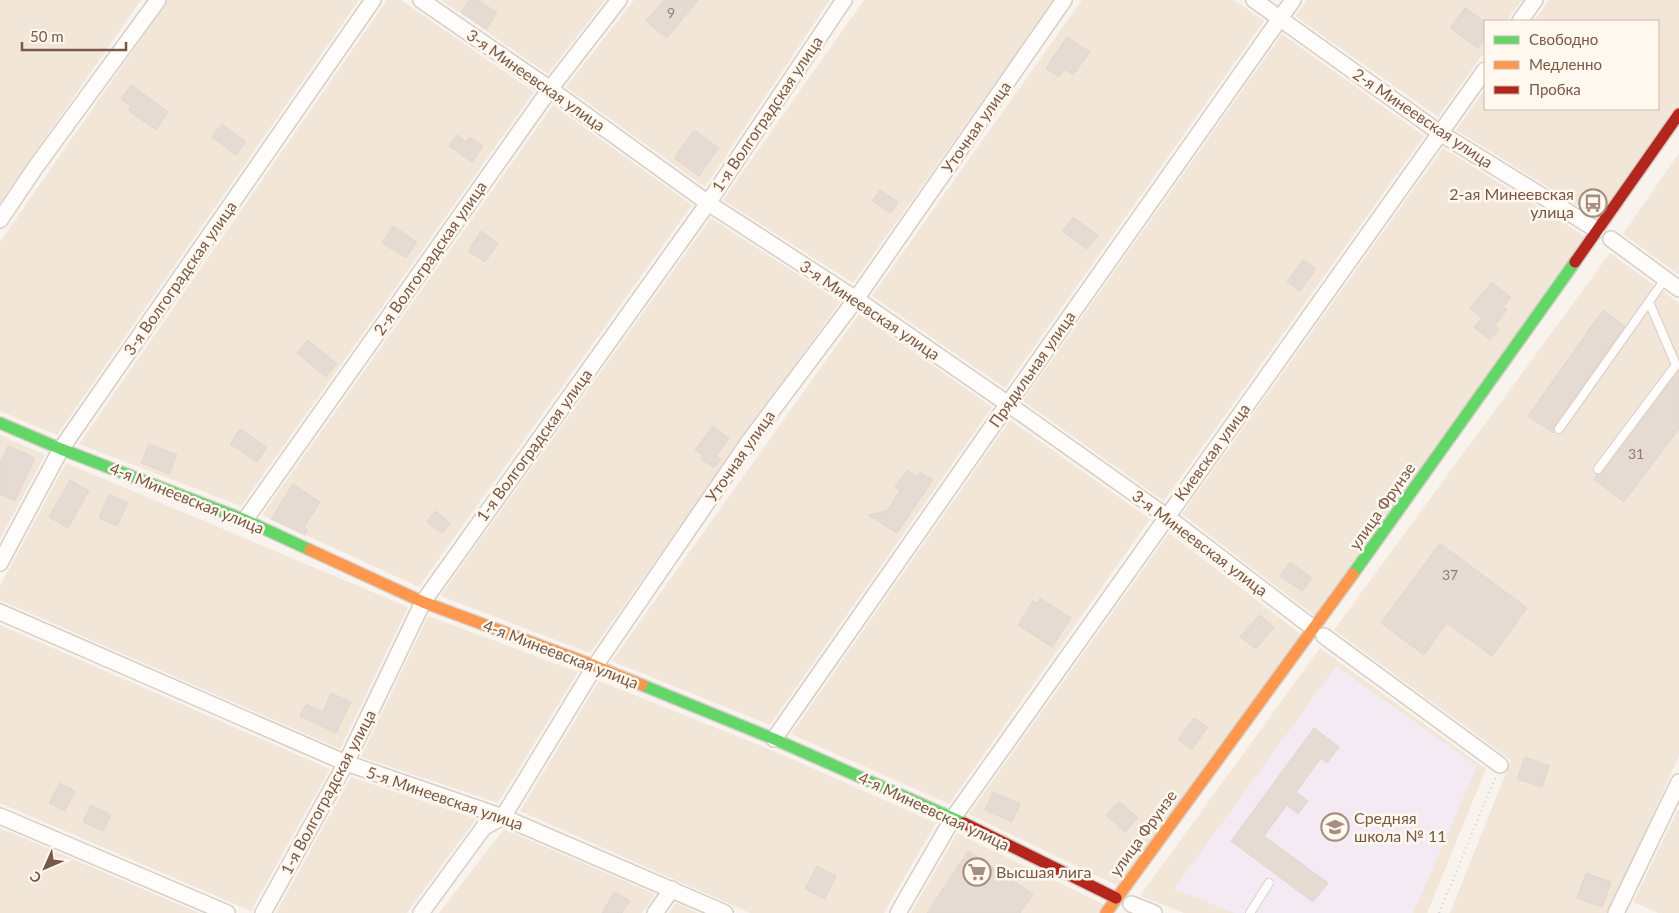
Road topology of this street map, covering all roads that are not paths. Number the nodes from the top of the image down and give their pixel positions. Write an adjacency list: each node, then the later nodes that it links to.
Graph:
1 (158, 0): 17 (street)
2 (373, 0): 27 (street, 3-я Волгоградская улица)
3 (421, 0): 13 (street, 3-я Минеевская улица)
4 (620, 0): 13 (street, 2-я Волгоградская улица)
5 (844, 0): 16 (street, 1-я Волгоградская улица)
6 (1064, 0): 22 (street, Уточная улица)
7 (1254, 0): 10 (street, 2-я Минеевская улица)
8 (1293, 0): 10 (street, Прядильная улица)
9 (1535, 0): 11 (street)
10 (1280, 18): 15 (street, 2-я Минеевская улица); 24 (street, Прядильная улица)
11 (1521, 20)
12 (1484, 71): 15 (street, Киевская улица)
13 (550, 89): 16 (street, 3-я Минеевская улица); 30 (street, 2-я Волгоградская улица)
14 (1679, 114): 18 (main road, улица Фрунзе)
15 (1440, 133): 18 (street, 2-я Минеевская улица); 29 (street, Киевская улица)
16 (708, 203): 22 (street, 3-я Минеевская улица); 32 (street, 1-я Волгоградская улица)
17 (0, 220)
18 (1597, 230): 19 (main road); 34 (main road, улица Фрунзе)
19 (1610, 240): 20 (street)
20 (1665, 279): 21 (street); 23 (lane)
21 (1679, 289)
22 (856, 299): 24 (street, 3-я Минеевская улица); 35 (street, Уточная улица)
23 (1649, 302): 26 (lane); 28 (lane)
24 (1008, 404): 29 (street, 3-я Минеевская улица); 36 (street, Прядильная улица)
25 (0, 423): 27 (main road, 4-я Минеевская улица)
26 (1559, 428)
27 (61, 449): 30 (main road, 4-я Минеевская улица); 31 (street, 3-я Волгоградская улица)
28 (1598, 469)
29 (1166, 516): 34 (street, 3-я Минеевская улица); 42 (street, Киевская улица)
30 (245, 520): 32 (main road, 4-я Минеевская улица)
31 (0, 563)
32 (423, 602): 35 (main road, 4-я Минеевская улица); 37 (street, 1-я Волгоградская улица)
33 (0, 612): 37 (street, 5-я Минеевская улица)
34 (1321, 635): 38 (street, 3-я Минеевская улица); 45 (main road, улица Фрунзе)
35 (595, 666): 36 (main road, 4-я Минеевская улица); 41 (street, Уточная улица)
36 (774, 739): 42 (main road, 4-я Минеевская улица)
37 (346, 763): 41 (street, 5-я Минеевская улица); 49 (street, 1-я Волгоградская улица)
38 (1500, 764)
39 (1679, 782): 47 (street)
40 (0, 816): 48 (street)
41 (503, 817): 44 (street, 5-я Минеевская улица); 50 (street, Уточная улица)
42 (952, 818): 45 (main road, 4-я Минеевская улица); 53 (street, Киевская улица)
43 (1269, 883): 56 (lane)
44 (672, 889): 51 (street); 52 (street, 5-я Минеевская улица)
45 (1116, 898): 46 (main road, 4-я Минеевская улица); 54 (main road, улица Фрунзе)
46 (1131, 904): 55 (street)
47 (1621, 911)
48 (227, 913)
49 (263, 913)
50 (421, 913)
51 (655, 913)
52 (725, 913)
53 (898, 913)
54 (1106, 913)
55 (1154, 913)
56 (1250, 913)

